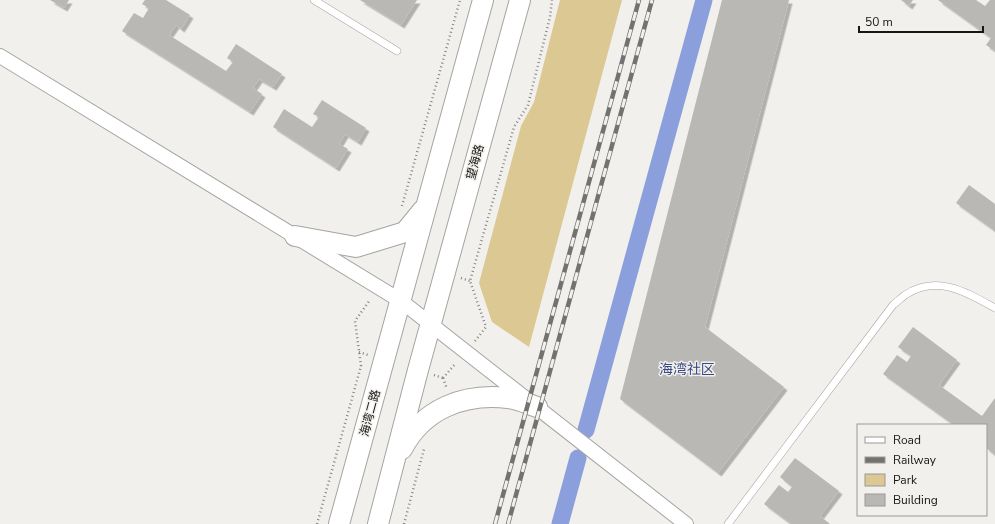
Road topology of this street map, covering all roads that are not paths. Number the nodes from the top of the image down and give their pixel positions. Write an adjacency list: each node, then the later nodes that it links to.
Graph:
1 (314, 0): 4 (lane)
2 (483, 0): 6 (street)
3 (520, 0): 10 (street, 望海路)
4 (397, 51)
5 (0, 56): 7 (street)
6 (428, 203): 7 (street); 8 (street)
7 (295, 236): 8 (street)
8 (401, 301): 10 (street); 13 (street, 海湾二路)
9 (995, 308): 16 (lane)
10 (430, 325): 11 (street); 12 (street)
11 (537, 407): 12 (street); 15 (street)
12 (395, 461): 14 (street)
13 (340, 524)
14 (378, 524)
15 (686, 524)
16 (728, 524)

